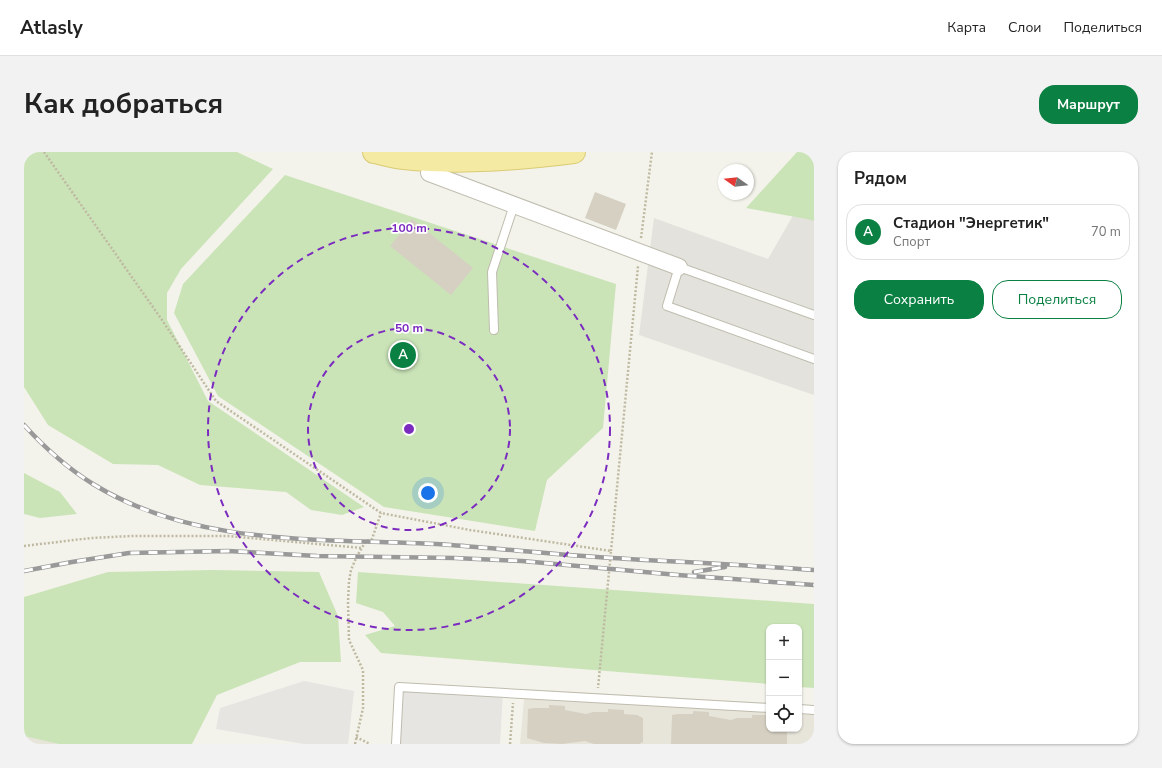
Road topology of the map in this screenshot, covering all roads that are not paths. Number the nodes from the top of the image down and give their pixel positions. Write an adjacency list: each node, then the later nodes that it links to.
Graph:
1 (374, 152): 3 (main road)
2 (574, 152): 3 (main road)
3 (431, 161): 4 (street)
4 (514, 205): 5 (street); 7 (lane)
5 (679, 267): 6 (lane); 8 (lane)
6 (814, 315)
7 (494, 330)
8 (814, 359)
9 (766, 708): 12 (lane)
10 (802, 709): 11 (lane)
11 (814, 710)
12 (396, 744)

